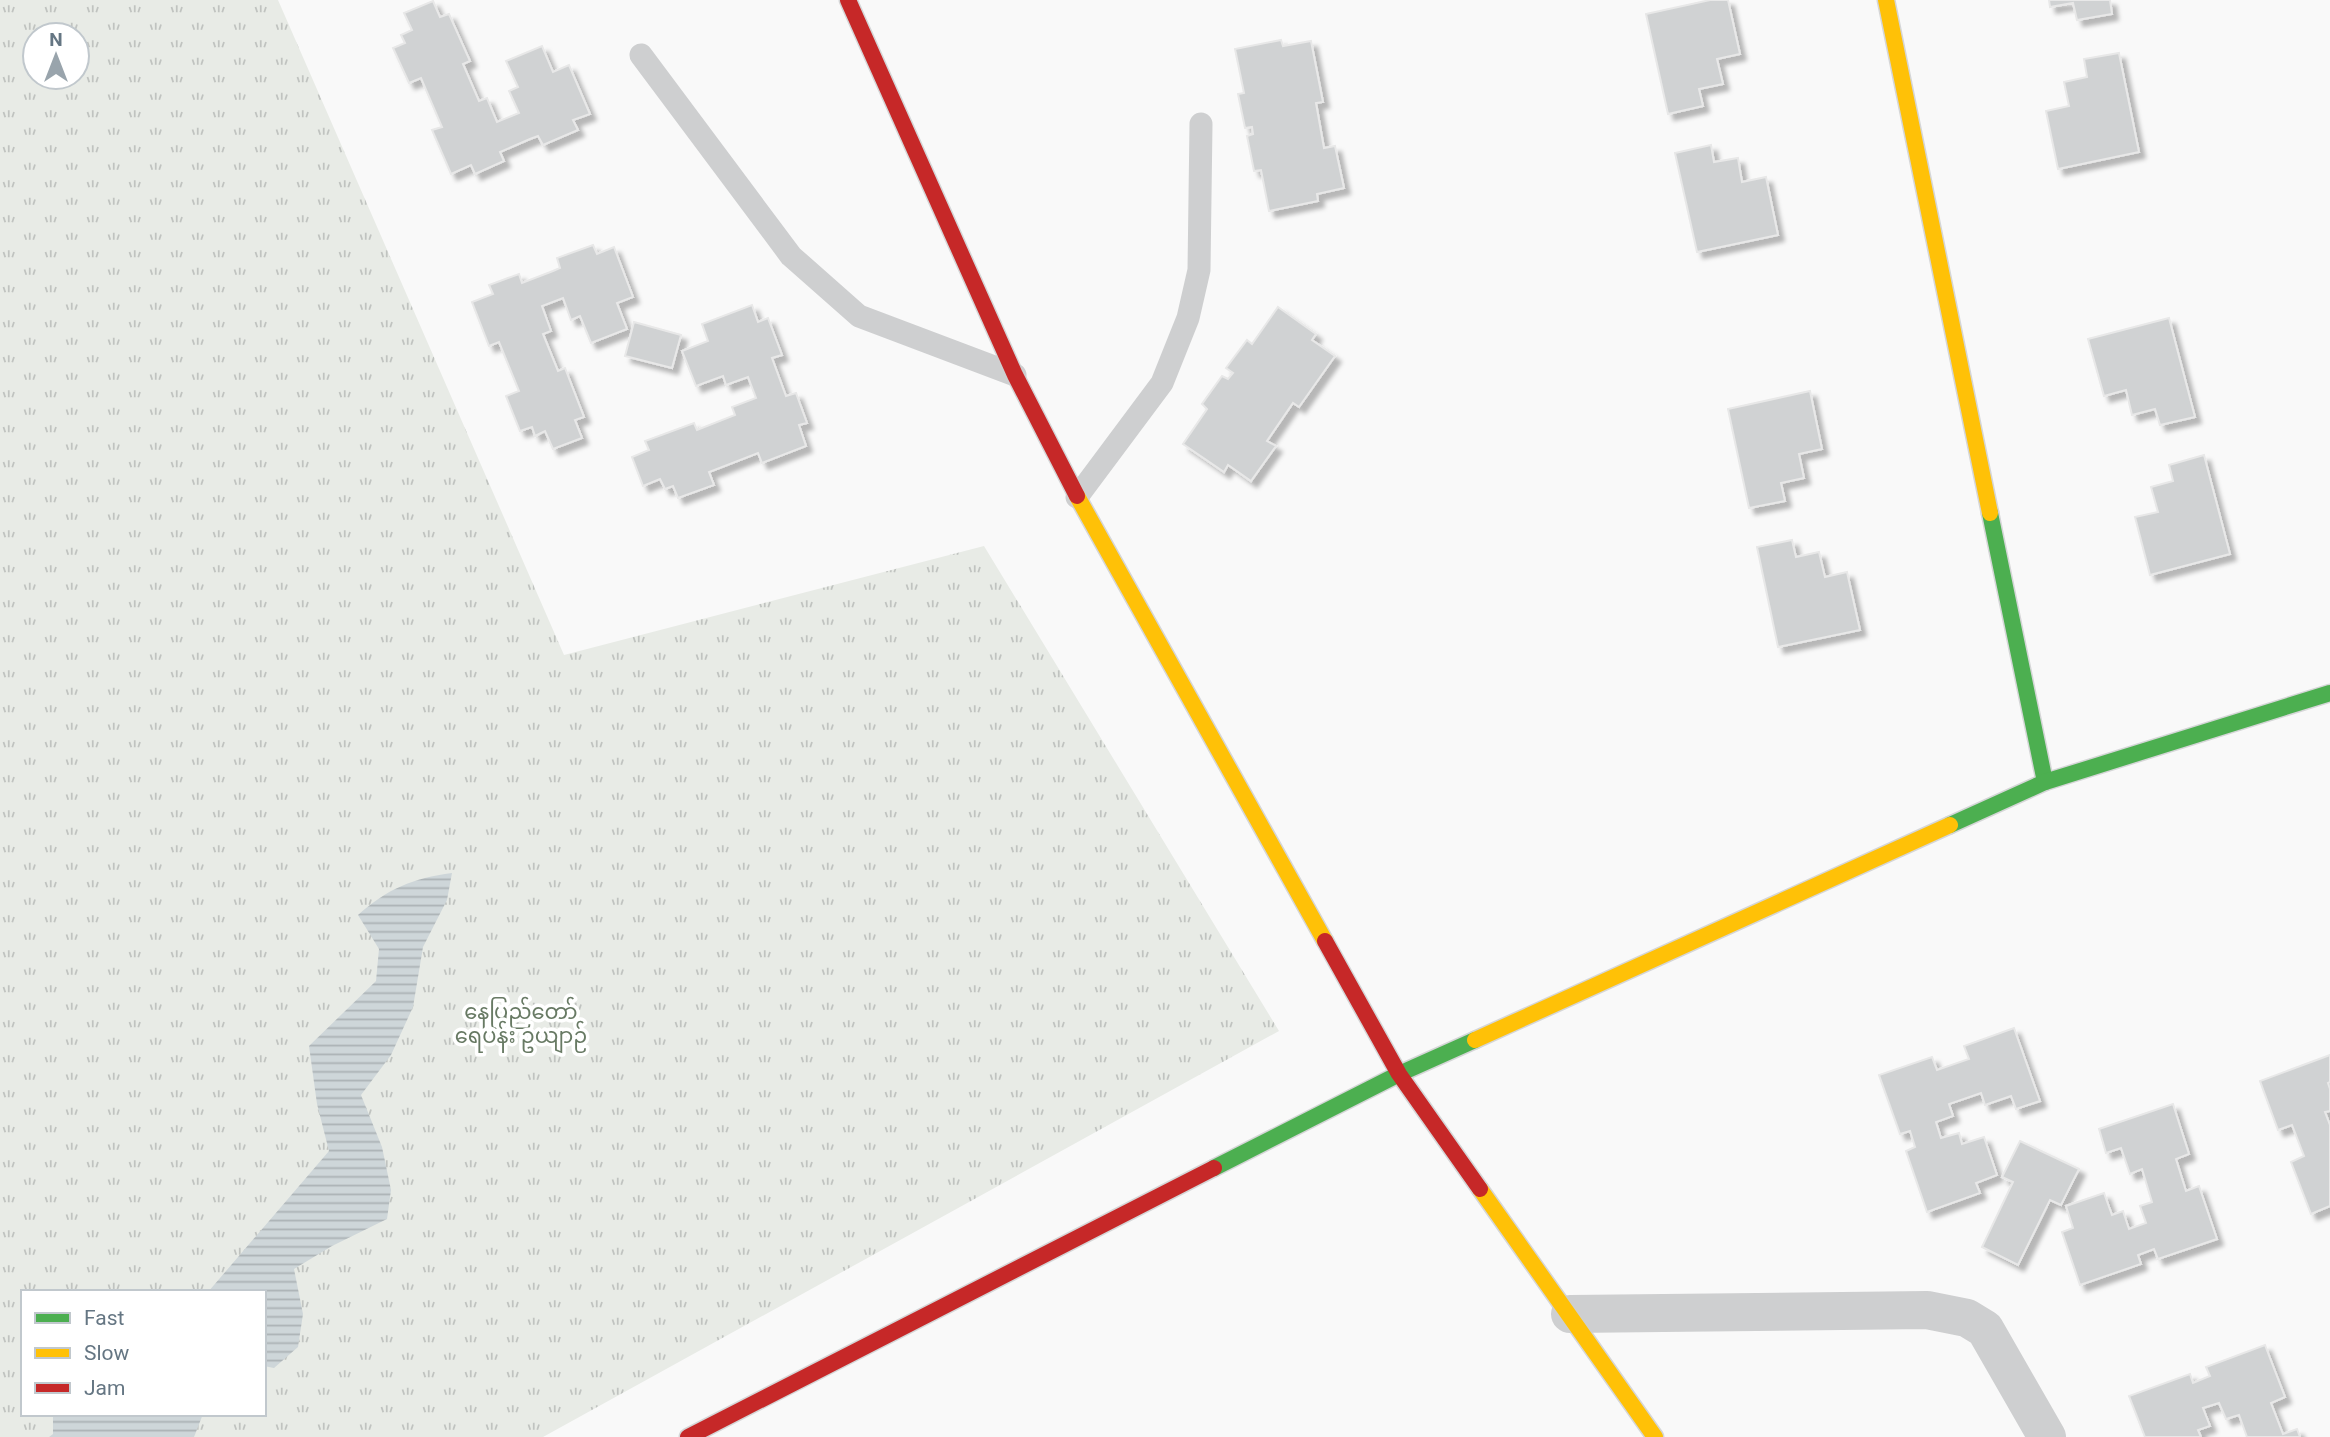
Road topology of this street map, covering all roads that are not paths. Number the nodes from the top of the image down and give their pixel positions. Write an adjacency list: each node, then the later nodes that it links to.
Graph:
1 (848, 0): 5 (street)
2 (1886, 0): 8 (street)
3 (640, 55): 5 (lane)
4 (1201, 124): 6 (lane)
5 (1015, 375): 6 (street)
6 (1077, 497): 9 (street)
7 (2330, 693): 8 (street)
8 (2045, 782): 9 (street)
9 (1399, 1074): 10 (street); 11 (street)
10 (1570, 1314): 12 (street); 13 (street)
11 (688, 1437)
12 (1655, 1437)
13 (2047, 1437)

